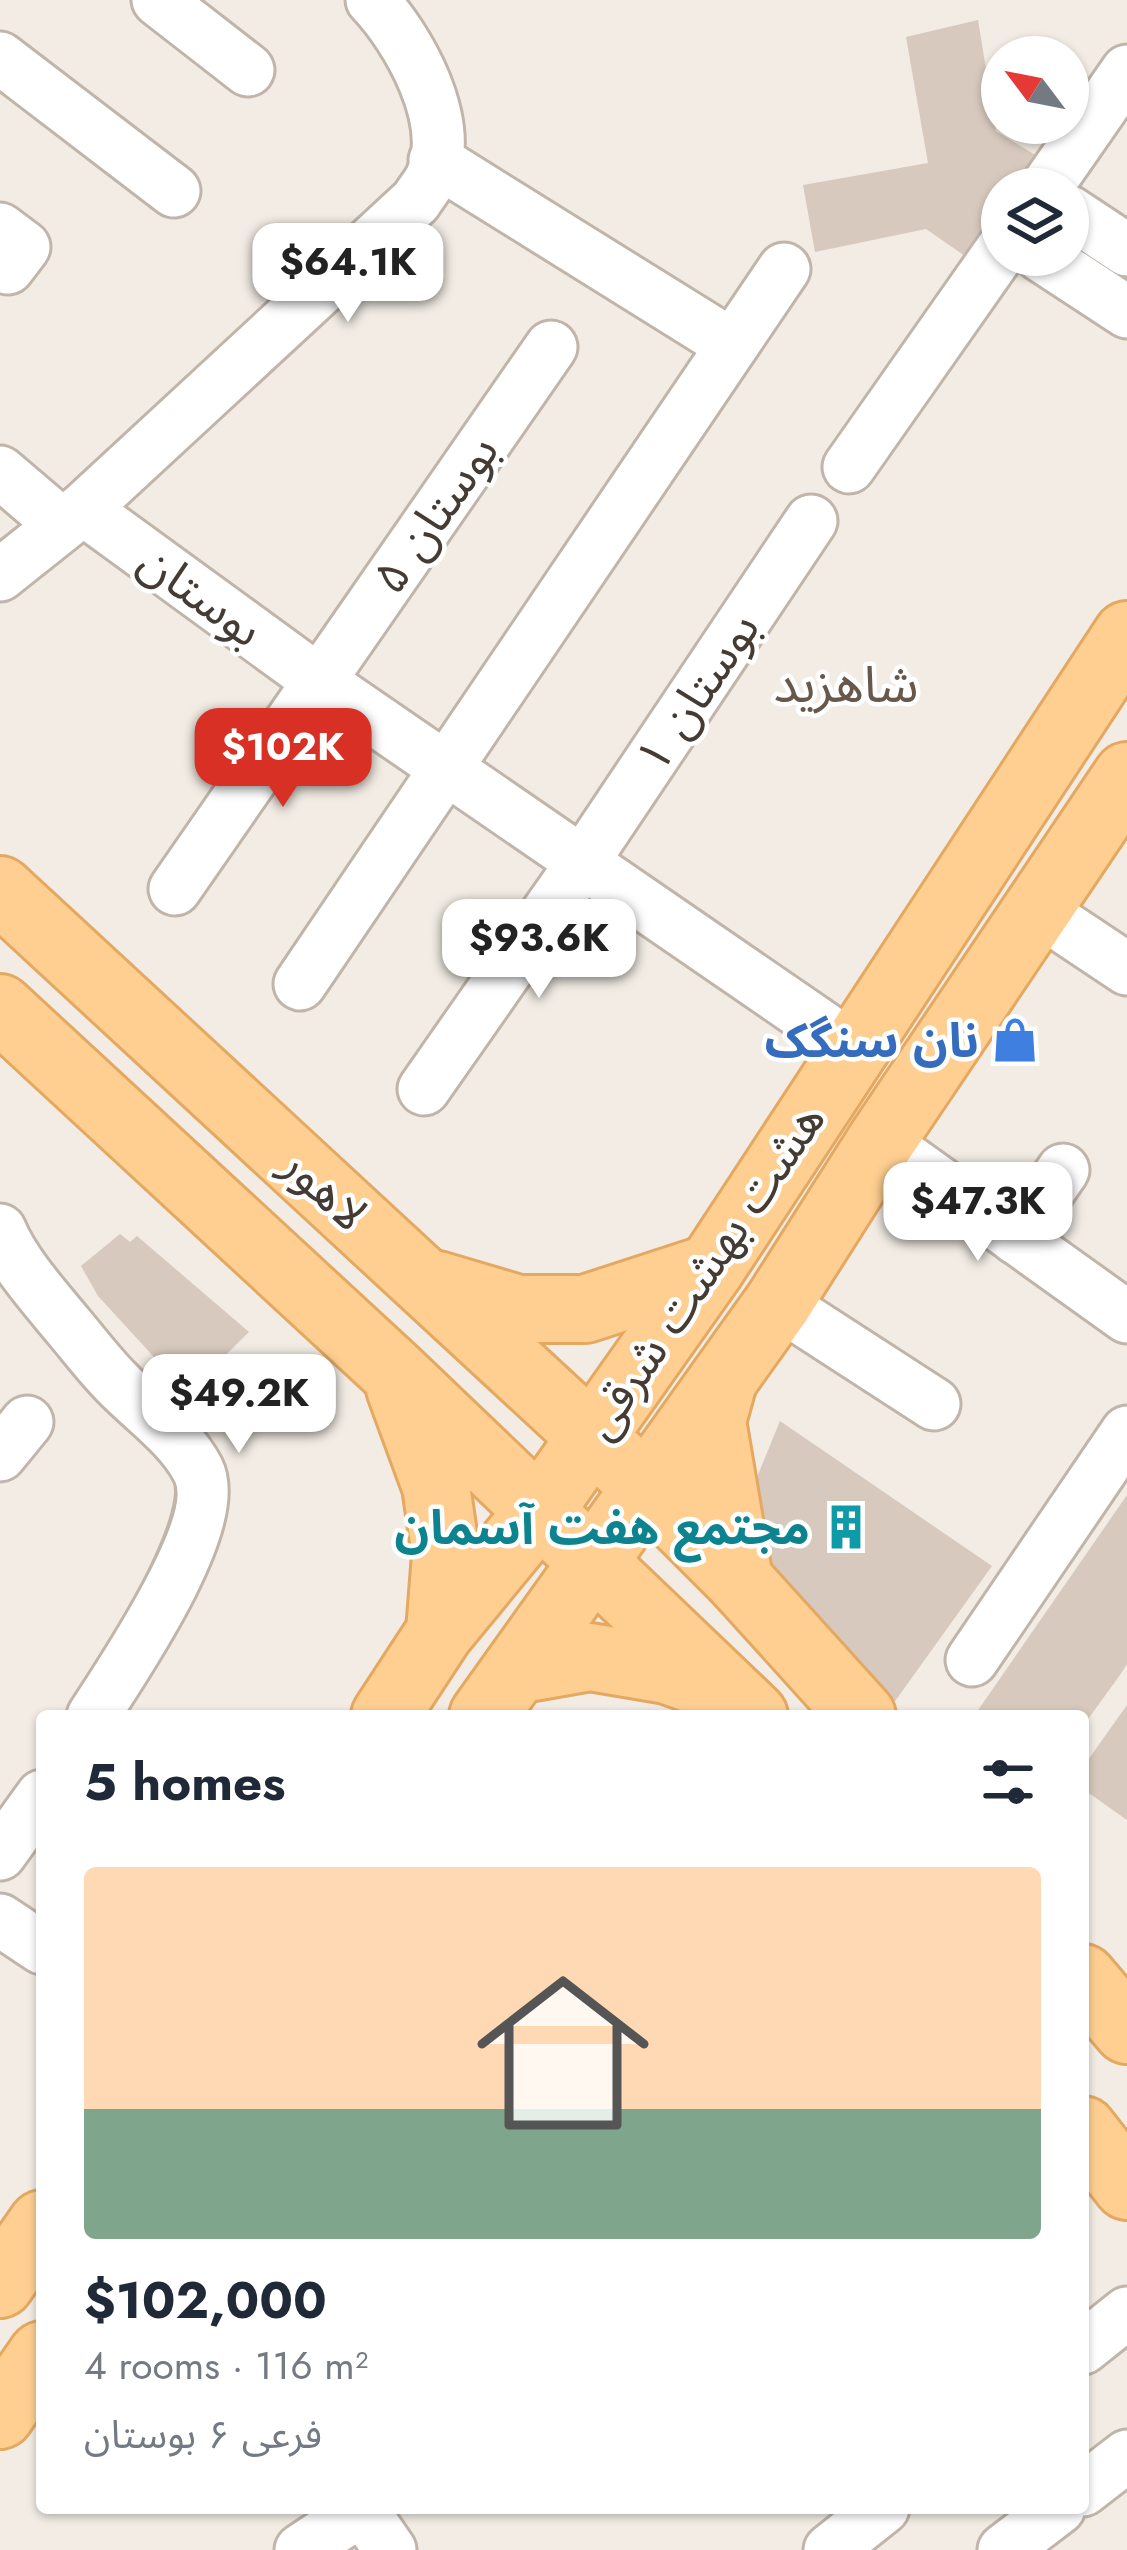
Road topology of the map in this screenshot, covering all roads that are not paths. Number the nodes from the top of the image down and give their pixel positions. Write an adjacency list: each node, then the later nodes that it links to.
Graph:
1 (158, 0): 4 (street)
2 (372, 0): 6 (street)
3 (0, 58): 8 (street)
4 (248, 70)
5 (1127, 71): 7 (street)
6 (435, 160): 16 (street); 19 (street)
7 (1060, 168)
8 (175, 191)
9 (1089, 225): 10 (street)
10 (1127, 250)
11 (784, 269): 16 (street)
12 (983, 276): 17 (street)
13 (1079, 276): 14 (street)
14 (1122, 299)
15 (551, 347): 23 (street, بوستان ۵)
16 (725, 357): 24 (street)
17 (848, 467)
18 (0, 472): 19 (street, بوستان)
19 (72, 516): 21 (street); 23 (street, بوستان)
20 (812, 521): 26 (street, بوستان ۱)
21 (0, 575)
22 (1127, 635): 33 (main road, هشت بهشت شرقی)
23 (319, 681): 24 (street, بوستان); 27 (street, بوستان ۵)
24 (445, 767): 26 (street, بوستان); 31 (street)
25 (1127, 776): 29 (main road, هشت بهشت شرقی)
26 (582, 863): 33 (street, بوستان); 34 (street, بوستان ۱)
27 (175, 889)
28 (0, 890): 37 (main road, لاهور)
29 (1037, 909): 30 (street); 35 (main road, هشت بهشت شرقی)
30 (1127, 969)
31 (300, 984)
32 (0, 1008): 42 (main road, لاهور)
33 (853, 1048): 40 (main road, هشت بهشت شرقی)
34 (424, 1090)
35 (881, 1141): 39 (street); 43 (main road, هشت بهشت شرقی)
36 (1063, 1170): 39 (street)
37 (353, 1215): 41 (main road, لاهور); 42 (main road)
38 (0, 1230): 58 (street)
39 (1016, 1238): 44 (street)
40 (711, 1268): 41 (main road); 49 (main road, هشت بهشت شرقی)
41 (425, 1281): 49 (main road, لاهور)
42 (300, 1286): 45 (main road, لاهور)
43 (778, 1303): 46 (main road, هشت بهشت شرقی); 47 (street)
44 (1127, 1317)
45 (395, 1373): 51 (main road, لاهور); 54 (main road)
46 (722, 1385): 50 (main road, هشت بهشت شرقی); 53 (main road)
47 (934, 1404)
48 (1127, 1432): 55 (street)
49 (591, 1436): 50 (main road, لاهور); 51 (main road, هشت بهشت شرقی)
50 (649, 1489): 52 (main road, هشت بهشت شرقی); 53 (main road, لاهور)
51 (538, 1514): 52 (main road, لاهور); 54 (main road, هشت بهشت شرقی)
52 (593, 1563): 56 (main road, هشت بهشت شرقی); 57 (main road, لاهور)
53 (739, 1580): 60 (main road, لاهور)
54 (440, 1632): 59 (main road, هشت بهشت شرقی)
55 (972, 1660)
56 (500, 1693): 57 (main road)
57 (742, 1704)
58 (97, 1710)
59 (389, 1710)
60 (855, 1710)
61 (36, 1804): 62 (street)
62 (0, 1854)
63 (0, 1920): 64 (street)
64 (36, 1944)
65 (1089, 1985): 66 (main road)
66 (1127, 2030)
67 (1089, 2138): 68 (main road)
68 (1127, 2186)
69 (36, 2233): 70 (main road)
70 (0, 2284)
71 (1127, 2313): 72 (street)
72 (1089, 2343)
73 (36, 2364): 74 (main road)
74 (0, 2415)
75 (1127, 2456): 76 (street)
76 (1089, 2485)
77 (353, 2514): 81 (street)
78 (366, 2514): 82 (street)
79 (875, 2514): 83 (street)
80 (1051, 2514): 84 (street)
81 (301, 2550)
82 (390, 2550)
83 (830, 2550)
84 (1004, 2550)

